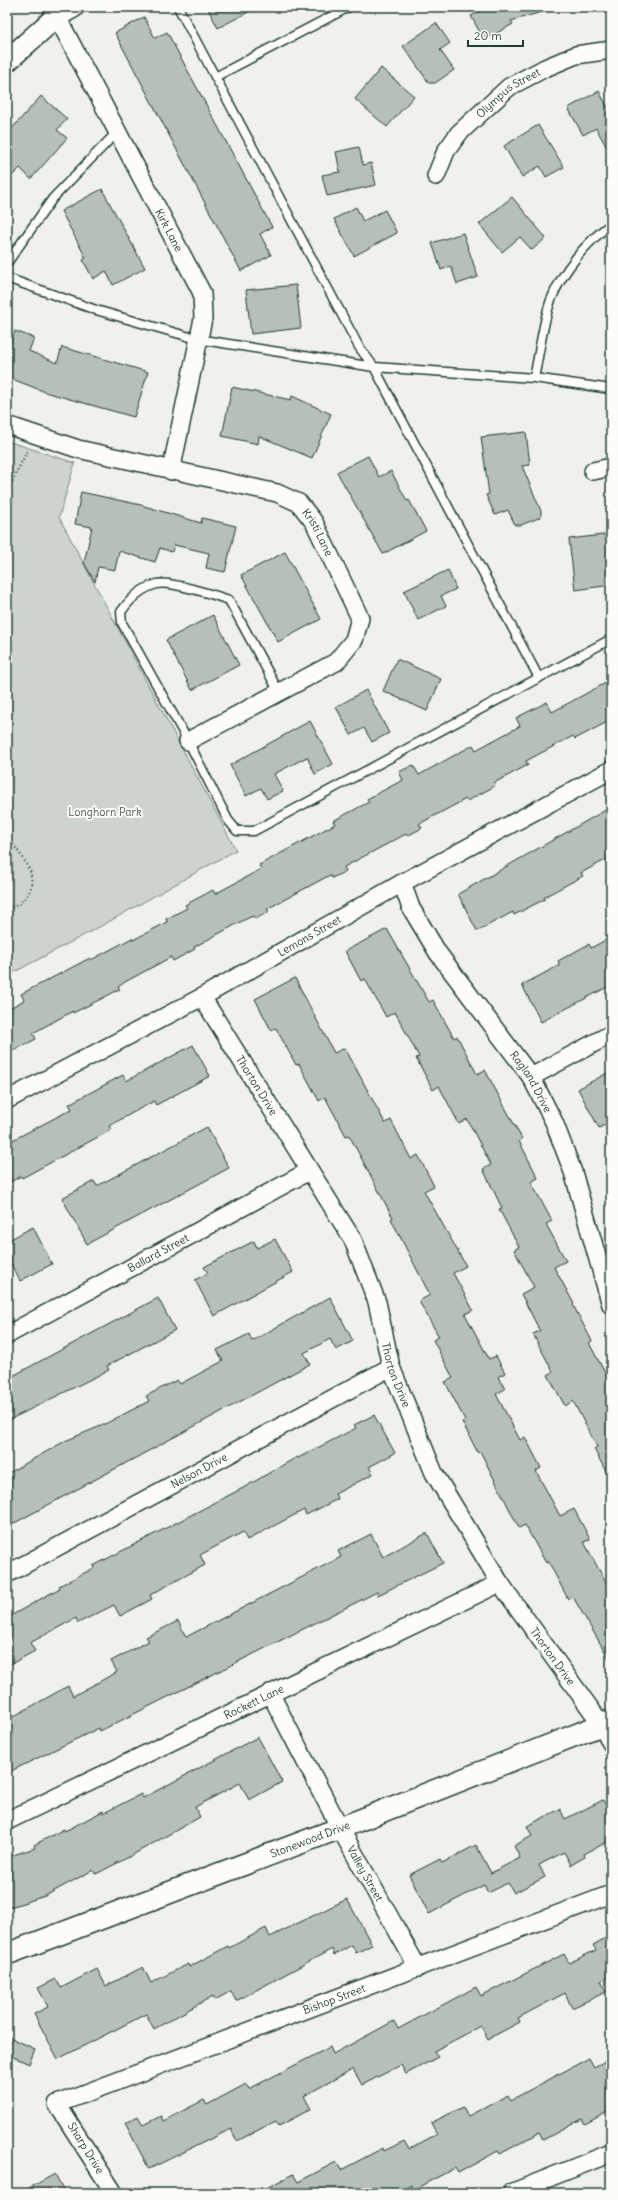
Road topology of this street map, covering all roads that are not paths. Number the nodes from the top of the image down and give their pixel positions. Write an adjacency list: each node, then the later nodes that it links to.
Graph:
1 (178, 7): 6 (lane)
2 (349, 7): 6 (lane)
3 (60, 10): 5 (street); 7 (street, Kirk Lane)
4 (611, 50): 8 (street, Olympus Street)
5 (7, 61)
6 (215, 77): 13 (lane)
7 (118, 131): 10 (lane); 12 (street, Kirk Lane)
8 (436, 176)
9 (611, 224): 14 (lane)
10 (7, 263)
11 (7, 278): 12 (lane)
12 (197, 339): 13 (lane); 18 (street, Kirk Lane)
13 (374, 367): 14 (lane); 21 (lane)
14 (534, 378): 15 (lane)
15 (611, 389)
16 (7, 425): 18 (street, Kristi Lane)
17 (611, 467): 19 (street)
18 (171, 471): 22 (street, Kristi Lane)
19 (594, 471)
20 (611, 639): 21 (lane)
21 (539, 678): 23 (lane)
22 (279, 692): 23 (street, Kristi Lane); 23 (lane)
23 (188, 741)
24 (611, 770): 25 (street, Lemons Street)
25 (402, 883): 26 (street, Lemons Street); 28 (street, Ragland Drive)
26 (202, 997): 29 (street, Lemons Street); 30 (street, Thorton Drive)
27 (611, 1034): 28 (street)
28 (532, 1077): 31 (street, Ragland Drive)
29 (7, 1100)
30 (309, 1171): 32 (street, Ballard Street); 33 (street, Thorton Drive)
31 (610, 1298)
32 (7, 1335)
33 (391, 1367): 34 (street, Nelson Drive); 35 (street, Thorton Drive)
34 (7, 1574)
35 (500, 1583): 36 (street, Rockett Lane); 37 (street, Thorton Drive)
36 (270, 1693): 38 (street, Rockett Lane); 39 (street, Valley Street)
37 (608, 1730): 39 (street, Stonewood Drive)
38 (7, 1820)
39 (340, 1828): 41 (street, Stonewood Drive); 42 (street, Valley Street)
40 (611, 1894): 42 (street, Bishop Street)
41 (7, 1954)
42 (418, 1968): 43 (street, Bishop Street)
43 (57, 2104): 45 (street, Sharp Drive)
44 (611, 2153): 46 (street)
45 (114, 2193)
46 (511, 2193)

